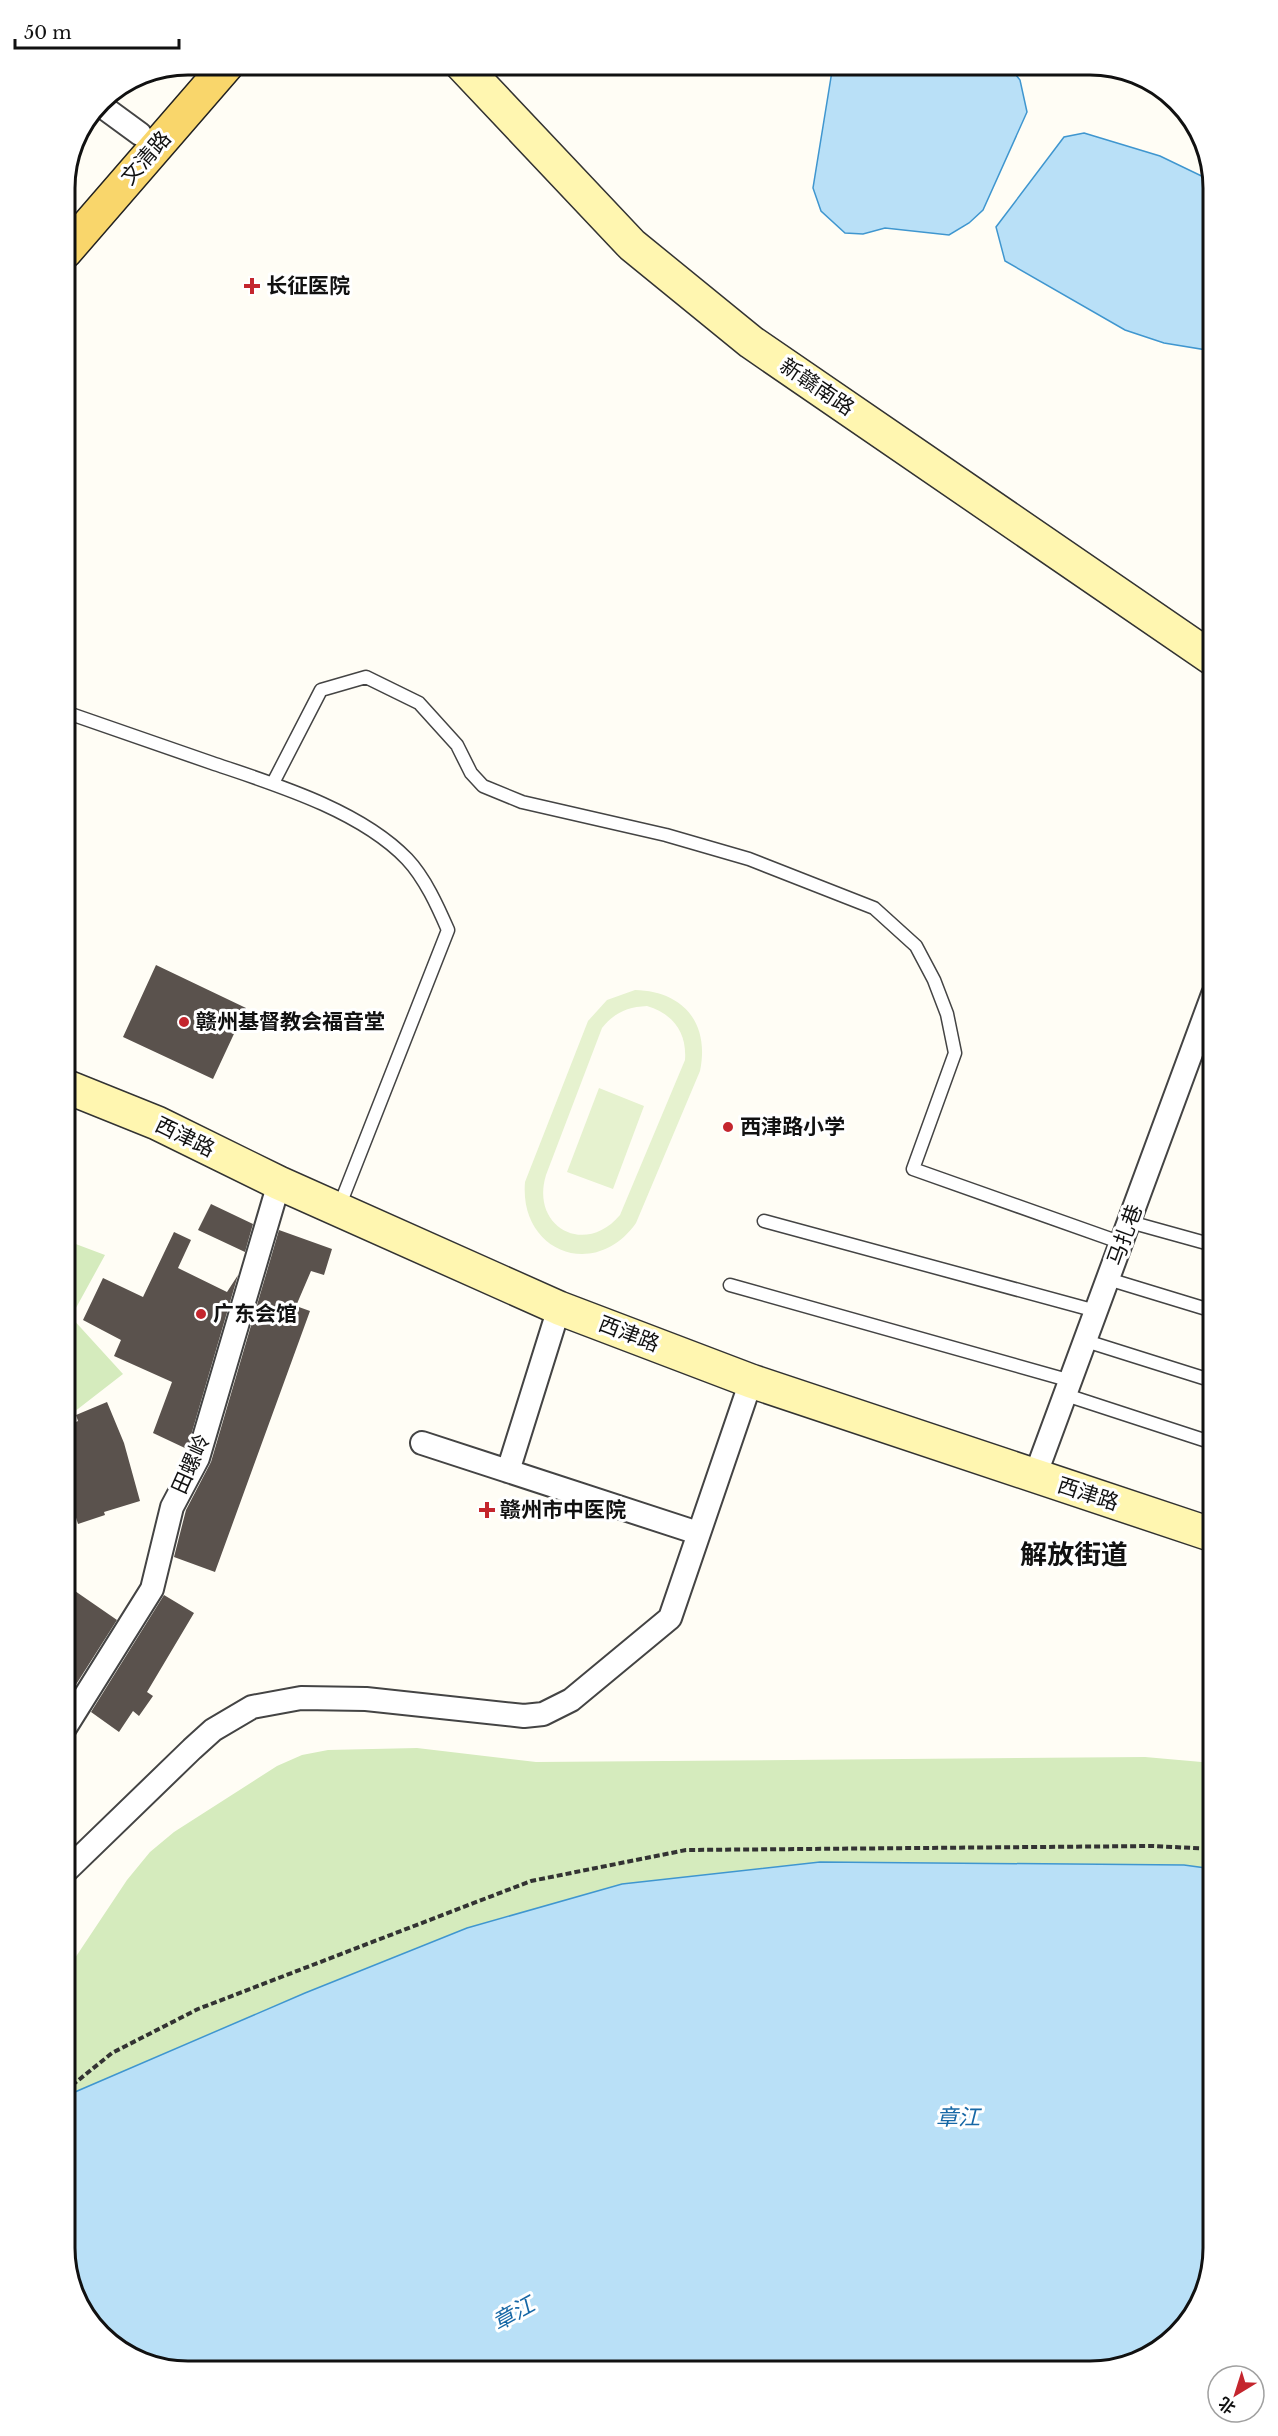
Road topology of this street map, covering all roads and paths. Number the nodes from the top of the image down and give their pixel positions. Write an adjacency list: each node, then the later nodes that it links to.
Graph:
1 (191, 75): 5 (main road, 文清路)
2 (218, 75): 7 (main road, 文清路)
3 (471, 75): 8 (main road, 新赣南路)
4 (107, 109): 5 (street)
5 (140, 134): 6 (main road, 文清路)
6 (75, 209)
7 (75, 240)
8 (1203, 651)
9 (75, 715): 10 (lane)
10 (273, 783): 14 (lane); 18 (lane)
11 (1203, 1024): 16 (street, 马扎巷)
12 (75, 1090): 13 (main road, 西津路)
13 (279, 1183): 14 (main road, 西津路); 34 (street, 田螺岭)
14 (339, 1208): 21 (main road, 西津路)
15 (764, 1221): 23 (lane)
16 (1130, 1221): 17 (lane); 18 (street, 马扎巷)
17 (1203, 1242)
18 (1122, 1243): 19 (street, 马扎巷)
19 (1108, 1279): 22 (lane); 23 (street, 马扎巷)
20 (730, 1285): 27 (lane)
21 (559, 1308): 26 (main road, 西津路); 30 (street)
22 (1203, 1308)
23 (1096, 1311): 24 (street, 马扎巷)
24 (1086, 1341): 25 (lane); 27 (street, 马扎巷)
25 (1203, 1378)
26 (751, 1381): 31 (main road, 西津路); 33 (street)
27 (1068, 1388): 28 (lane); 31 (street, 马扎巷)
28 (1203, 1439)
29 (422, 1443): 30 (street)
30 (508, 1471): 33 (street)
31 (1035, 1476): 32 (main road, 西津路)
32 (1203, 1531)
33 (698, 1533): 36 (street)
34 (75, 1711)
35 (1203, 1849): 37 (path)
36 (75, 1861)
37 (75, 2082)

